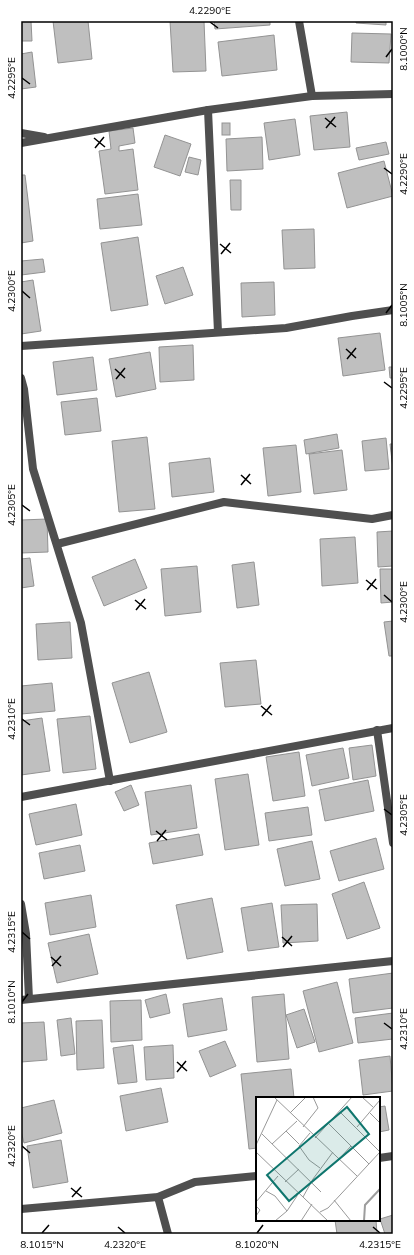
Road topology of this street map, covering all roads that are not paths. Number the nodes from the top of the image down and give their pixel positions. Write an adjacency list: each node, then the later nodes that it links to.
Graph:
1 (299, 21): 3 (street)
2 (393, 94): 3 (street)
3 (312, 96): 4 (street)
4 (208, 110): 6 (street); 9 (street)
5 (21, 133): 6 (street)
6 (48, 138): 7 (street)
7 (21, 143)
8 (393, 310): 9 (street)
9 (218, 332): 10 (street)
10 (21, 346)
11 (21, 378): 13 (street)
12 (393, 515): 13 (street)
13 (57, 544): 16 (street)
14 (393, 728): 15 (street)
15 (377, 730): 16 (street); 18 (street)
16 (110, 781): 17 (street)
17 (21, 797)
18 (393, 843)
19 (21, 904): 21 (street)
20 (393, 961): 21 (street)
21 (25, 1000)
22 (393, 1156): 23 (street)
23 (380, 1158)
24 (256, 1176): 25 (street)
25 (158, 1197): 26 (street); 27 (street)
26 (21, 1209)
27 (168, 1234)

